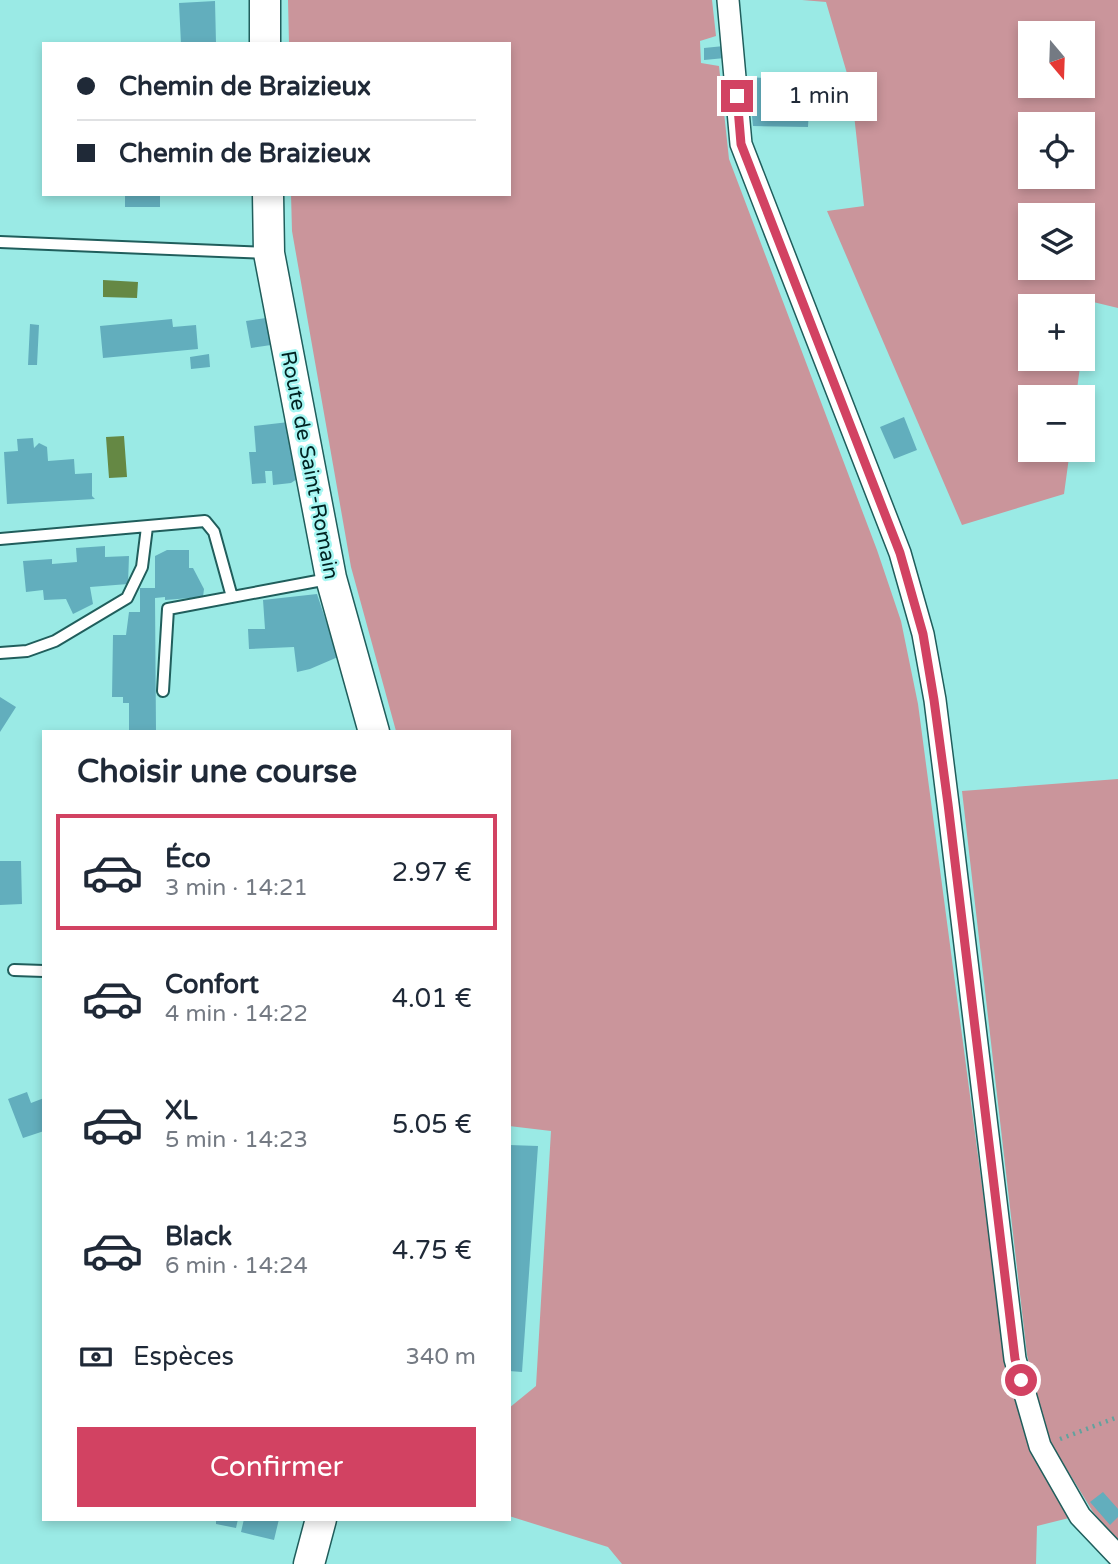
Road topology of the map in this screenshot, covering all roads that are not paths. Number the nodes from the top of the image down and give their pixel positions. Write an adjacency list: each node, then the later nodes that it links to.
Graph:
1 (265, 0): 3 (main road)
2 (728, 0): 17 (street)
3 (265, 42)
4 (268, 196): 6 (main road, Route de Saint-Romain)
5 (0, 242): 6 (lane)
6 (269, 253): 9 (main road, Route de Saint-Romain)
7 (147, 527): 8 (lane); 10 (lane); 11 (lane)
8 (0, 539)
9 (331, 578): 10 (lane); 13 (main road, Route de Saint-Romain)
10 (232, 597): 12 (lane)
11 (0, 653)
12 (163, 691)
13 (373, 730)
14 (14, 970): 15 (lane)
15 (42, 971)
16 (320, 1521): 18 (main road)
17 (1118, 1556)
18 (309, 1564)

